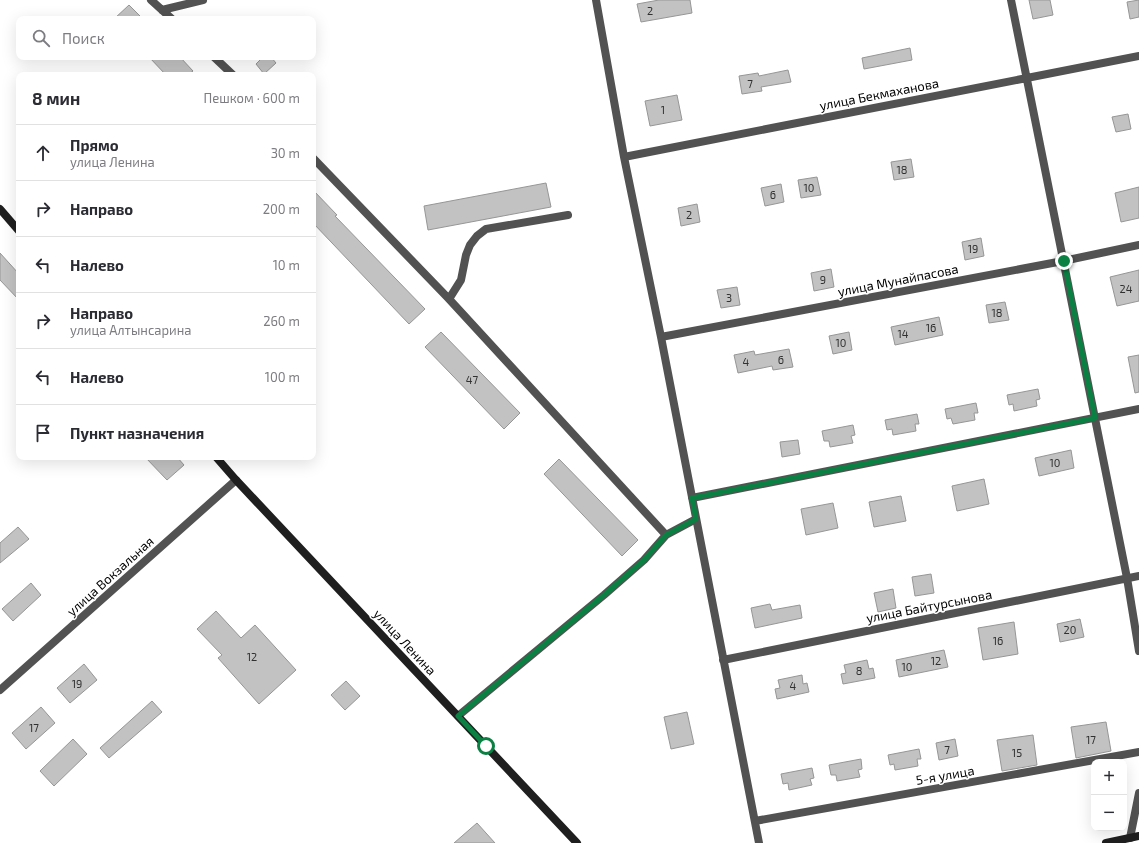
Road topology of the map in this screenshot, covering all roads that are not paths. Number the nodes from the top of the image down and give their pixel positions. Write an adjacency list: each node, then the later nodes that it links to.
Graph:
1 (151, 0): 5 (street)
2 (203, 0): 5 (street)
3 (596, 0): 11 (street)
4 (1011, 0): 10 (street)
5 (162, 10): 6 (street)
6 (169, 16)
7 (1139, 56): 10 (street, улица Бекмаханова)
8 (217, 60): 9 (street)
9 (230, 72)
10 (1027, 77): 11 (street, улица Бекмаханова); 17 (street)
11 (624, 157): 19 (street)
12 (316, 161): 18 (street)
13 (0, 209): 15 (street)
14 (568, 215): 18 (street)
15 (16, 228)
16 (1139, 245): 17 (street, улица Мунайпасова)
17 (1064, 261): 19 (street, улица Мунайпасова); 21 (street)
18 (449, 299): 26 (street)
19 (661, 337): 24 (street)
20 (1139, 409): 21 (street)
21 (1095, 418): 24 (street); 28 (street)
22 (219, 460): 23 (street, улица Ленина)
23 (236, 480): 31 (street, улица Вокзальная); 32 (street, улица Ленина)
24 (692, 498): 25 (street)
25 (696, 519): 26 (street); 30 (street)
26 (666, 535): 32 (street)
27 (1139, 576): 28 (street, улица Байтурсынова)
28 (1127, 578): 29 (street); 30 (street, улица Байтурсынова)
29 (1139, 651)
30 (723, 660): 35 (street)
31 (0, 690)
32 (458, 716): 38 (street, улица Ленина)
33 (1139, 752): 35 (street, 5-я улица)
34 (1139, 793): 37 (street)
35 (755, 822): 39 (street)
36 (1139, 836): 37 (street)
37 (1130, 838): 40 (street)
38 (577, 843)
39 (759, 843)
40 (1106, 843)

